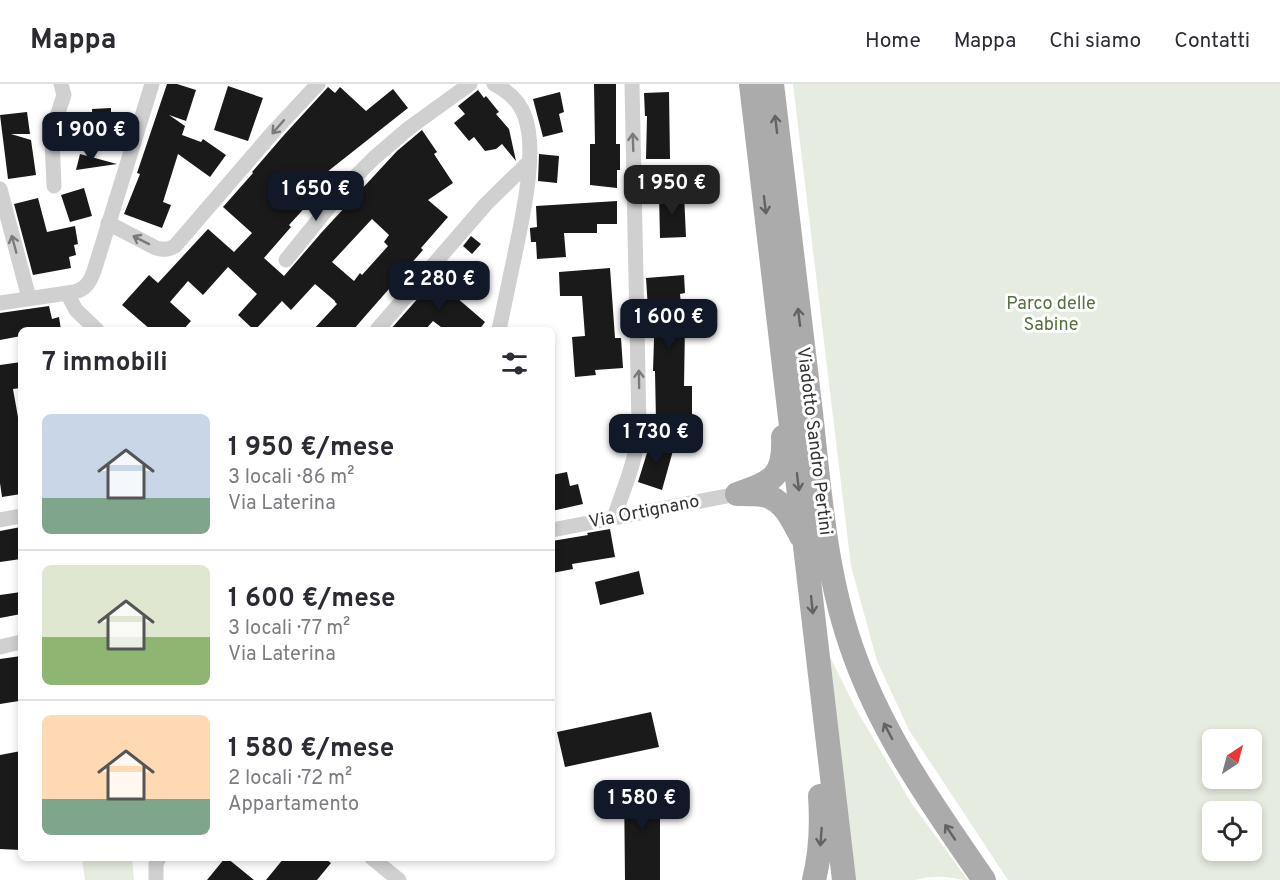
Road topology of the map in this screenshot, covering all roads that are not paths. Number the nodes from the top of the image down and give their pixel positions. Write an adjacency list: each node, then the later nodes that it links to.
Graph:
1 (61, 84): 10 (street)
2 (152, 84): 12 (street)
3 (318, 84): 12 (street, one-way to 12)
4 (470, 84): 13 (street)
5 (494, 84): 9 (street)
6 (632, 84): 23 (street, one-way to 6)
7 (751, 84): 20 (main road, Viadotto Sandro Pertini, one-way to 20)
8 (772, 84): 36 (main road, Viadotto Sandro Pertini, one-way to 8)
9 (529, 162): 18 (street); 19 (street)
10 (54, 186)
11 (0, 189): 15 (street, one-way to 11)
12 (108, 223): 14 (street)
13 (286, 260)
14 (67, 292): 15 (street); 17 (street)
15 (29, 298): 16 (street)
16 (0, 303)
17 (94, 327)
18 (380, 327)
19 (500, 327)
20 (785, 375): 21 (main road); 26 (main road, Viadotto Sandro Pertini, one-way to 26)
21 (737, 494): 23 (street, Via Ortignano); 26 (main road)
22 (18, 517): 24 (street)
23 (614, 518): 25 (street, Via Ortignano)
24 (0, 520)
25 (555, 529)
26 (806, 547): 29 (main road, Viadotto Sandro Pertini, one-way to 29)
27 (18, 643): 28 (street)
28 (0, 646)
29 (825, 717): 34 (main road, one-way to 34); 35 (main road, Viadotto Sandro Pertini)
30 (158, 861): 32 (street)
31 (376, 861): 33 (street)
32 (156, 880)
33 (399, 880)
34 (814, 880)
35 (844, 880)
36 (984, 880)

